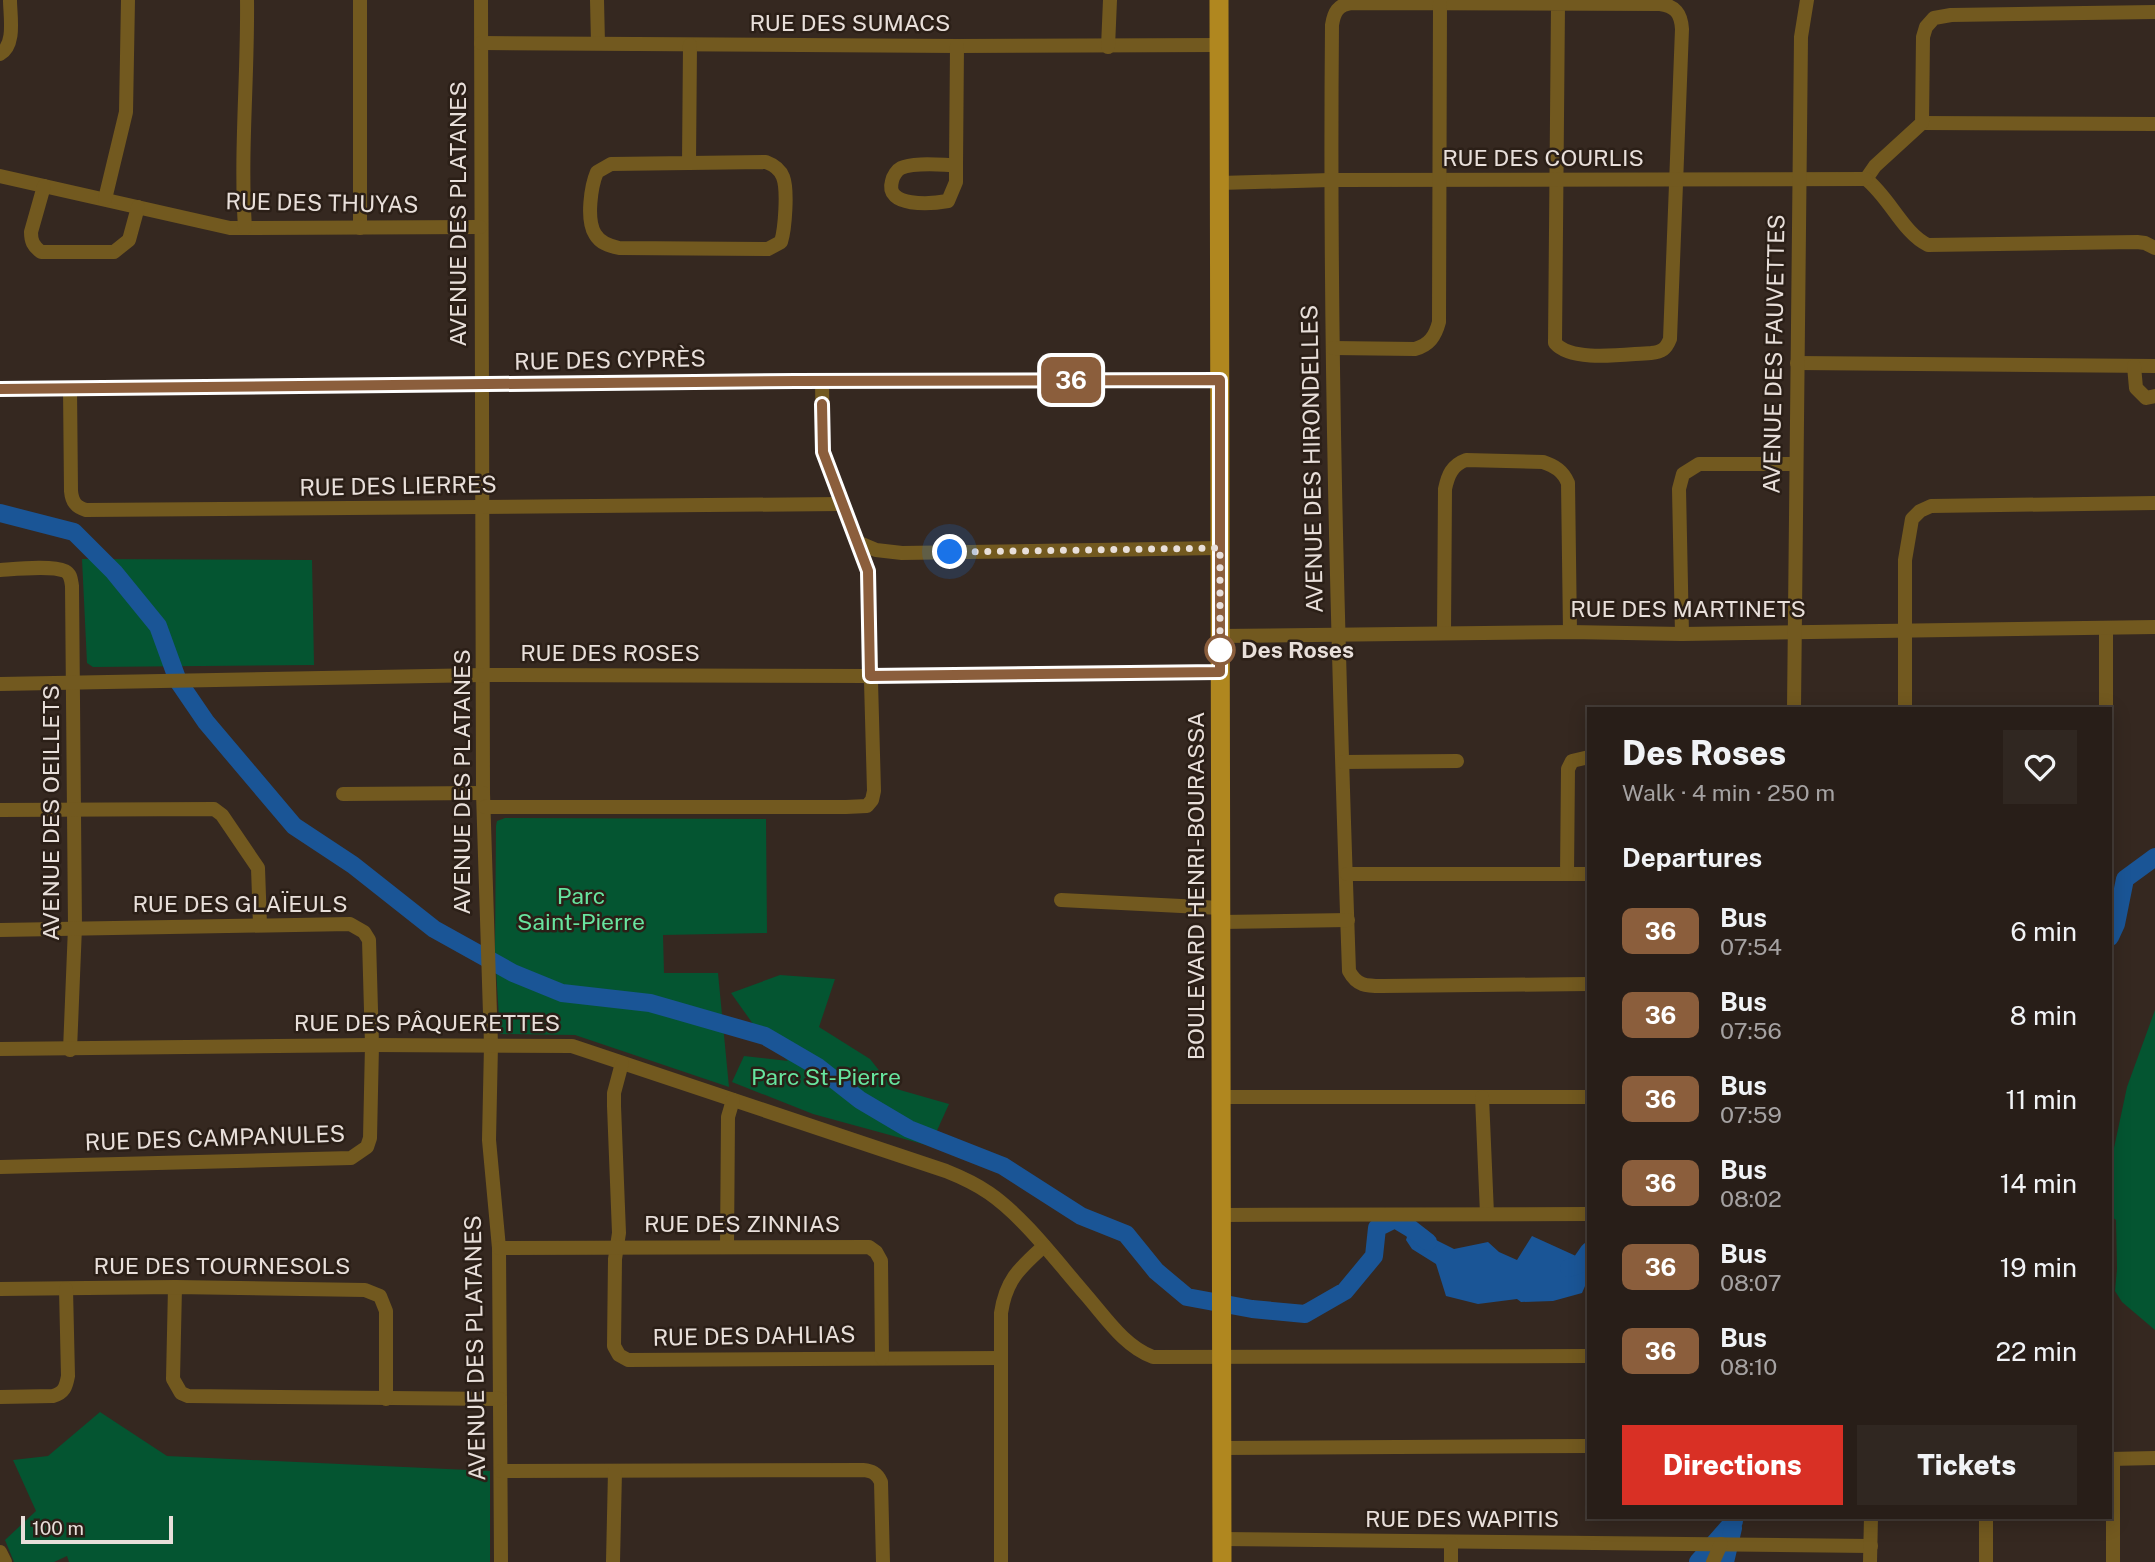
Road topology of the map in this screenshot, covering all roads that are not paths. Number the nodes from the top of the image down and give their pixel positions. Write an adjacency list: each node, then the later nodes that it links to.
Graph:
1 (10, 0): 19 (street)
2 (128, 0): 33 (street)
3 (247, 0): 36 (street)
4 (360, 0): 37 (street)
5 (481, 0): 13 (street, AVENUE DES PLATANES)
6 (597, 0): 14 (street)
7 (1110, 0): 18 (street)
8 (1219, 0): 16 (main road, BOULEVARD HENRI-BOURASSA)
9 (1807, 0): 29 (street, AVENUE DES FAUVETTES)
10 (1440, 4): 11 (street); 26 (street, AVENUE DES HIRONDELLES); 30 (street)
11 (1558, 5): 27 (street); 28 (street)
12 (2155, 12): 20 (street)
13 (481, 43): 14 (street, RUE DES SUMACS); 35 (street, AVENUE DES PLATANES)
14 (598, 43): 15 (street, RUE DES SUMACS)
15 (690, 45): 17 (street, RUE DES SUMACS); 22 (street)
16 (1219, 45): 18 (street, RUE DES SUMACS); 31 (main road, BOULEVARD HENRI-BOURASSA)
17 (957, 47): 18 (street, RUE DES SUMACS); 23 (street)
18 (1108, 47)
19 (0, 54)
20 (1922, 123): 21 (street); 25 (street)
21 (2155, 124)
22 (689, 163): 22 (street)
23 (956, 165): 23 (street)
24 (0, 176): 32 (street, RUE DES THUYAS)
25 (1866, 179): 29 (street, RUE DES COURLIS); 38 (street)
26 (1330, 180): 30 (street, RUE DES COURLIS); 31 (street, RUE DES COURLIS); 39 (street, AVENUE DES HIRONDELLES)
27 (1556, 180): 28 (street, RUE DES COURLIS); 28 (street); 30 (street, RUE DES COURLIS)
28 (1678, 180): 29 (street, RUE DES COURLIS)
29 (1799, 180): 40 (street, AVENUE DES FAUVETTES)
30 (1439, 181): 39 (street)
31 (1220, 183): 43 (main road, BOULEVARD HENRI-BOURASSA)
32 (44, 186): 33 (street, RUE DES THUYAS); 34 (street)
33 (105, 199): 34 (street, RUE DES THUYAS)
34 (138, 207): 36 (street, RUE DES THUYAS)
35 (480, 227): 37 (street, RUE DES THUYAS); 45 (street, AVENUE DES PLATANES)
36 (245, 228): 37 (street, RUE DES THUYAS)
37 (360, 228)
38 (2154, 247)
39 (1333, 348): 62 (street, AVENUE DES HIRONDELLES)
40 (1797, 363): 41 (street); 49 (street, AVENUE DES FAUVETTES)
41 (2134, 366): 42 (street); 48 (street)
42 (2155, 366)
43 (1220, 380): 44 (street, RUE DES CYPRÈS); 54 (main road, BOULEVARD HENRI-BOURASSA)
44 (822, 381): 45 (street, RUE DES CYPRÈS); 51 (street)
45 (481, 384): 46 (street, RUE DES CYPRÈS); 52 (street, AVENUE DES PLATANES)
46 (70, 388): 47 (street, RUE DES CYPRÈS); 52 (street, RUE DES LIERRES)
47 (0, 389)
48 (2155, 396)
49 (1796, 464): 60 (street, AVENUE DES FAUVETTES); 63 (street)
50 (2155, 503): 57 (street)
51 (841, 504): 52 (street, RUE DES LIERRES); 53 (street)
52 (482, 508): 66 (street, AVENUE DES PLATANES)
53 (857, 542): 54 (street); 67 (street)
54 (1220, 548): 64 (main road, BOULEVARD HENRI-BOURASSA)
55 (0, 569): 68 (street, AVENUE DES OEILLETS)
56 (2155, 627): 58 (street, RUE DES MARTINETS)
57 (1906, 629): 58 (street, RUE DES MARTINETS); 60 (street, RUE DES MARTINETS); 71 (street)
58 (2106, 629): 72 (street)
59 (1570, 632): 61 (street, RUE DES MARTINETS); 61 (street); 63 (street, RUE DES MARTINETS)
60 (1794, 632): 63 (street, RUE DES MARTINETS); 70 (street, AVENUE DES FAUVETTES)
61 (1444, 633): 62 (street, RUE DES MARTINETS)
62 (1338, 634): 64 (street, RUE DES MARTINETS); 75 (street, AVENUE DES HIRONDELLES)
63 (1682, 634)
64 (1220, 636): 65 (main road, BOULEVARD HENRI-BOURASSA)
65 (1220, 672): 67 (street, RUE DES ROSES); 84 (main road, BOULEVARD HENRI-BOURASSA)
66 (484, 675): 67 (street, RUE DES ROSES); 68 (street, RUE DES ROSES); 77 (street, AVENUE DES PLATANES)
67 (870, 676): 77 (street)
68 (74, 683): 69 (street, RUE DES ROSES); 79 (street, AVENUE DES OEILLETS)
69 (0, 684)
70 (1794, 707)
71 (1905, 707)
72 (2106, 707)
73 (1587, 757): 81 (street)
74 (1457, 761): 75 (street)
75 (1343, 762): 80 (street, AVENUE DES HIRONDELLES)
76 (343, 794): 77 (street)
77 (484, 800): 91 (street, AVENUE DES PLATANES)
78 (0, 810): 79 (street)
79 (74, 810): 86 (street); 87 (street, AVENUE DES OEILLETS)
80 (1347, 874): 81 (street); 85 (street, AVENUE DES HIRONDELLES)
81 (1567, 874): 82 (street)
82 (1587, 874)
83 (1061, 900): 84 (street)
84 (1221, 915): 85 (street); 95 (main road, BOULEVARD HENRI-BOURASSA)
85 (1348, 920): 89 (street, AVENUE DES HIRONDELLES)
86 (260, 925): 87 (street, RUE DES GLAÏEULS); 90 (street, RUE DES GLAÏEULS)
87 (75, 927): 88 (street, RUE DES GLAÏEULS); 93 (street, AVENUE DES OEILLETS)
88 (0, 930)
89 (1587, 984)
90 (372, 1045): 91 (street, RUE DES PÂQUERETTES); 93 (street, RUE DES PÂQUERETTES); 99 (street, RUE DES CAMPANULES)
91 (491, 1045): 94 (street, RUE DES PÂQUERETTES); 106 (street, AVENUE DES PLATANES)
92 (0, 1049): 93 (street, RUE DES PÂQUERETTES)
93 (70, 1050)
94 (622, 1063): 98 (street, RUE DES PÂQUERETTES); 105 (street)
95 (1221, 1097): 96 (street); 102 (main road, BOULEVARD HENRI-BOURASSA)
96 (1482, 1097): 97 (street); 100 (street)
97 (1587, 1097)
98 (733, 1100): 103 (street); 104 (street, RUE DES PÂQUERETTES)
99 (0, 1167)
100 (1487, 1214): 101 (street); 102 (street)
101 (1587, 1214)
102 (1221, 1215): 110 (main road, BOULEVARD HENRI-BOURASSA)
103 (727, 1246): 105 (street, RUE DES ZINNIAS); 112 (street, RUE DES ZINNIAS)
104 (1044, 1246): 110 (street, RUE DES PÂQUERETTES); 113 (street)
105 (617, 1247): 106 (street, RUE DES ZINNIAS); 112 (street, RUE DES DAHLIAS)
106 (499, 1248): 116 (street, AVENUE DES PLATANES)
107 (175, 1287): 109 (street, RUE DES TOURNESOLS); 115 (street, RUE DES TOURNESOLS); 115 (street)
108 (0, 1289): 109 (street, RUE DES TOURNESOLS)
109 (65, 1289): 114 (street)
110 (1221, 1356): 111 (street, RUE DES PÂQUERETTES); 118 (main road, BOULEVARD HENRI-BOURASSA)
111 (1587, 1356)
112 (882, 1357): 113 (street, RUE DES DAHLIAS)
113 (1001, 1358): 134 (street)
114 (0, 1397)
115 (386, 1399): 116 (street)
116 (500, 1399): 121 (street, AVENUE DES PLATANES)
117 (1587, 1446): 118 (street)
118 (1222, 1448): 125 (main road, BOULEVARD HENRI-BOURASSA)
119 (2155, 1458): 120 (street)
120 (2112, 1459): 140 (street)
121 (501, 1471): 122 (street); 131 (street, AVENUE DES PLATANES)
122 (615, 1471): 132 (street); 133 (street)
123 (1871, 1519): 128 (street)
124 (1986, 1519): 139 (street)
125 (1222, 1539): 126 (street, RUE DES WAPITIS); 135 (main road, BOULEVARD HENRI-BOURASSA)
126 (1451, 1543): 127 (street, RUE DES WAPITIS); 136 (street)
127 (1721, 1544): 128 (street, RUE DES WAPITIS); 137 (street)
128 (1871, 1546): 138 (street)
129 (0, 1552): 130 (street)
130 (5, 1562)
131 (501, 1562)
132 (613, 1562)
133 (883, 1562)
134 (1001, 1562)
135 (1222, 1562)
136 (1451, 1562)
137 (1713, 1562)
138 (1871, 1562)
139 (1986, 1562)
140 (2113, 1562)

